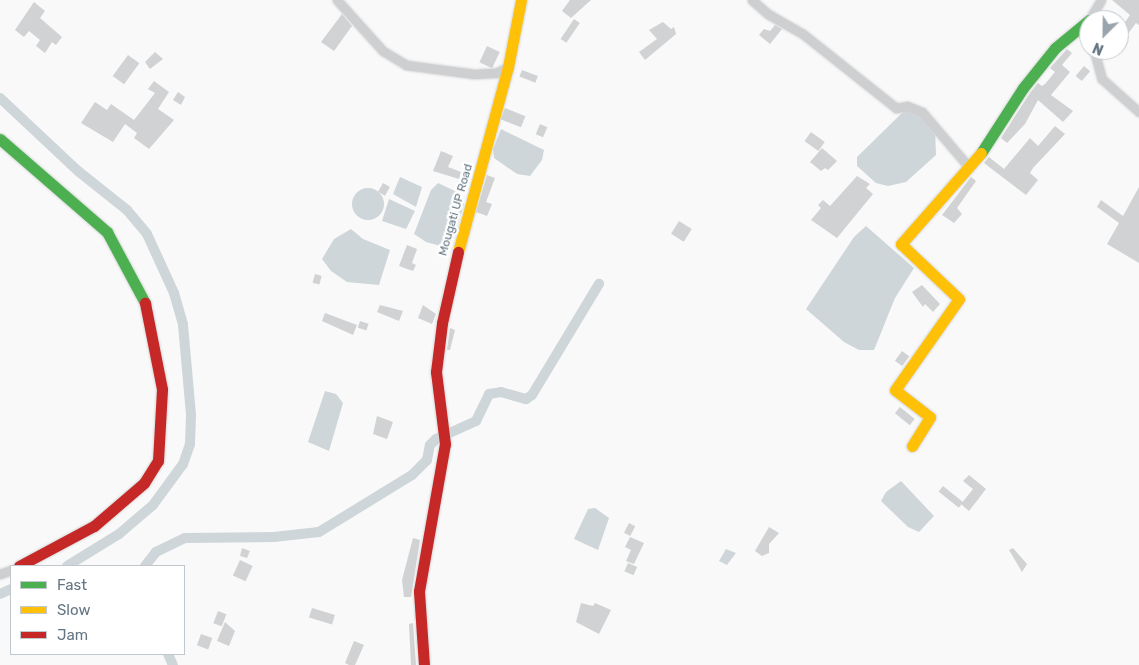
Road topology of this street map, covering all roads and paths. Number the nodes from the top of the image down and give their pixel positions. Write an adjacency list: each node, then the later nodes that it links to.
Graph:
1 (337, 0): 6 (street)
2 (521, 0): 6 (street, Mougati UP Road)
3 (752, 0): 9 (street)
4 (1079, 31): 9 (street)
5 (1097, 60): 7 (street)
6 (508, 67): 12 (street, Mougati UP Road)
7 (1139, 112)
8 (0, 139): 11 (street)
9 (968, 166): 10 (street)
10 (912, 446)
11 (21, 565)
12 (424, 665)

